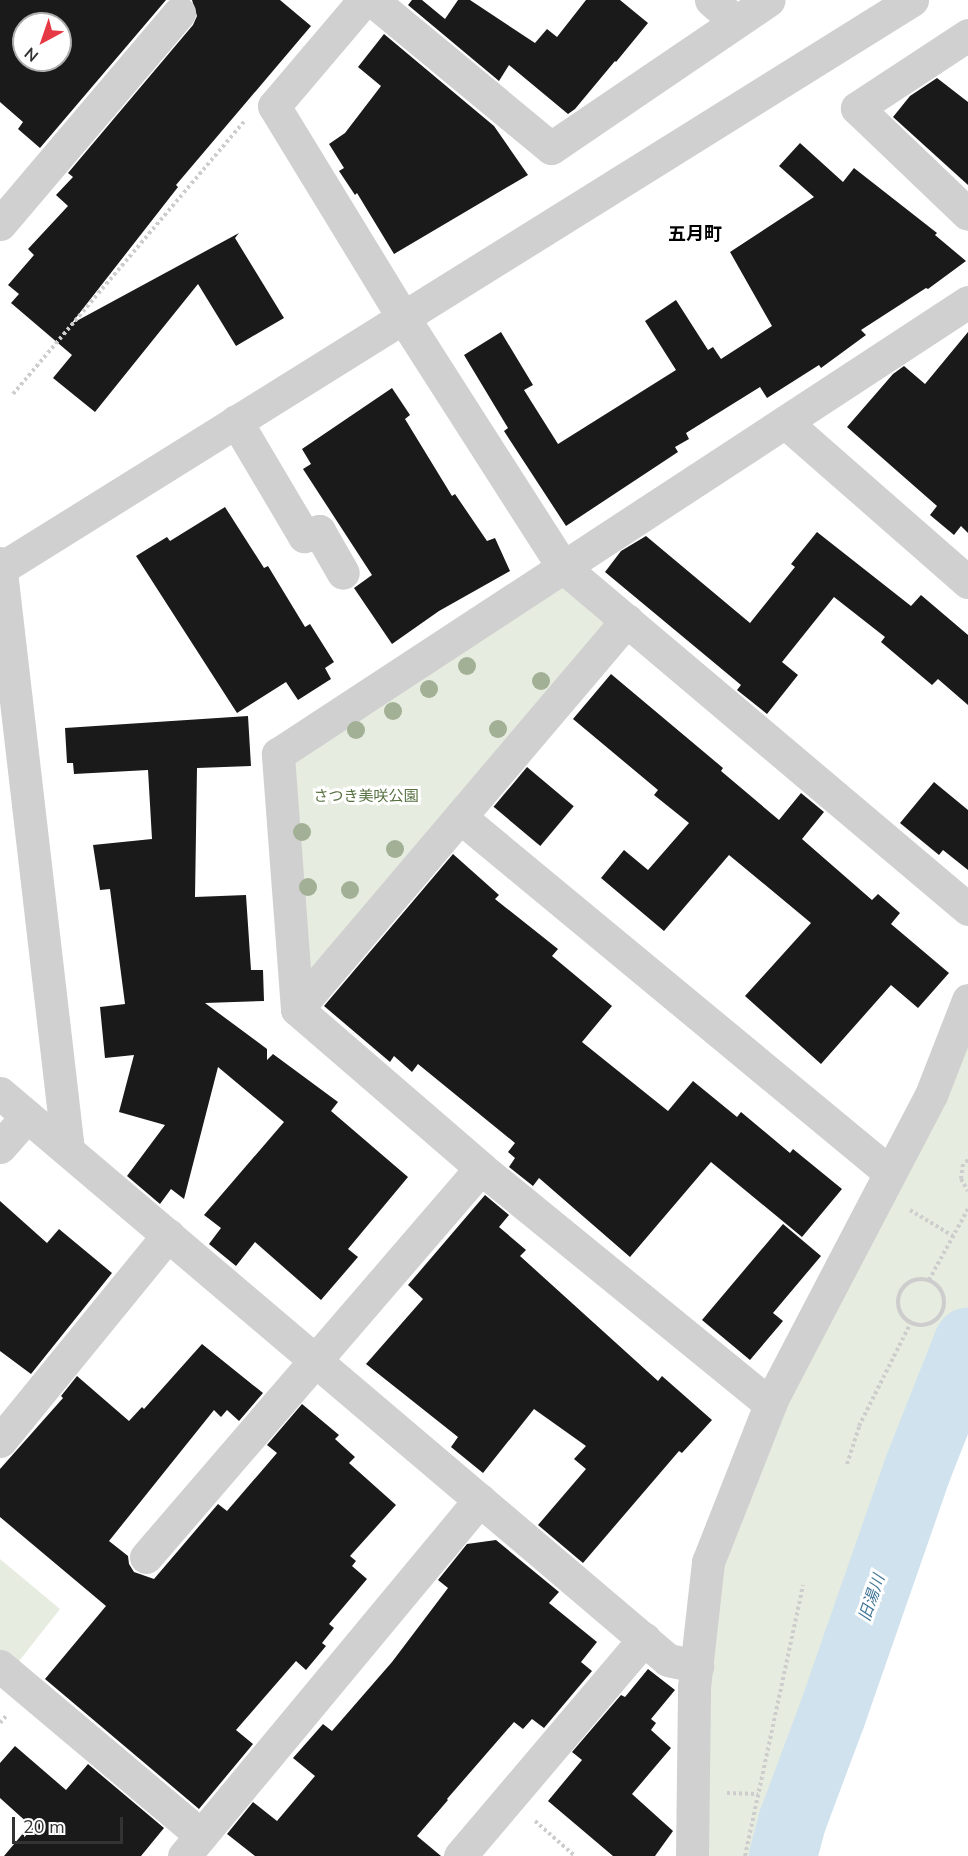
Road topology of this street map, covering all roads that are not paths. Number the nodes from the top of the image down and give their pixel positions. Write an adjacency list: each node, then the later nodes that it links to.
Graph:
1 (364, 0): 12 (street)
2 (372, 0): 7 (street)
3 (711, 0): 7 (street)
4 (770, 0): 7 (street)
5 (912, 0): 12 (street)
6 (179, 13): 10 (street)
7 (736, 22)
8 (968, 35): 9 (street)
9 (968, 214)
10 (0, 224)
11 (968, 302): 14 (street)
12 (403, 318): 13 (street); 16 (street)
13 (236, 422): 15 (street); 17 (street)
14 (785, 422): 16 (street); 18 (street)
15 (0, 567): 27 (street)
16 (563, 567): 19 (street); 23 (street)
17 (343, 573)
18 (968, 582)
19 (627, 620): 20 (street); 21 (street)
20 (460, 817): 23 (street); 29 (street)
21 (968, 909)
22 (968, 1000): 29 (street)
23 (297, 1009): 28 (street)
24 (0, 1093): 25 (street)
25 (27, 1116): 26 (street); 27 (street)
26 (0, 1147)
27 (68, 1150): 30 (street)
28 (481, 1168): 31 (street); 32 (street)
29 (885, 1182): 32 (street)
30 (168, 1235): 31 (street); 33 (street)
31 (314, 1359): 34 (street); 35 (street)
32 (770, 1404): 38 (street)
33 (0, 1440)
34 (480, 1500): 36 (street); 39 (street)
35 (146, 1557)
36 (644, 1639): 38 (street); 40 (street)
37 (0, 1666): 39 (street)
38 (697, 1666): 41 (street)
39 (192, 1846)
40 (460, 1856)
41 (692, 1856)

